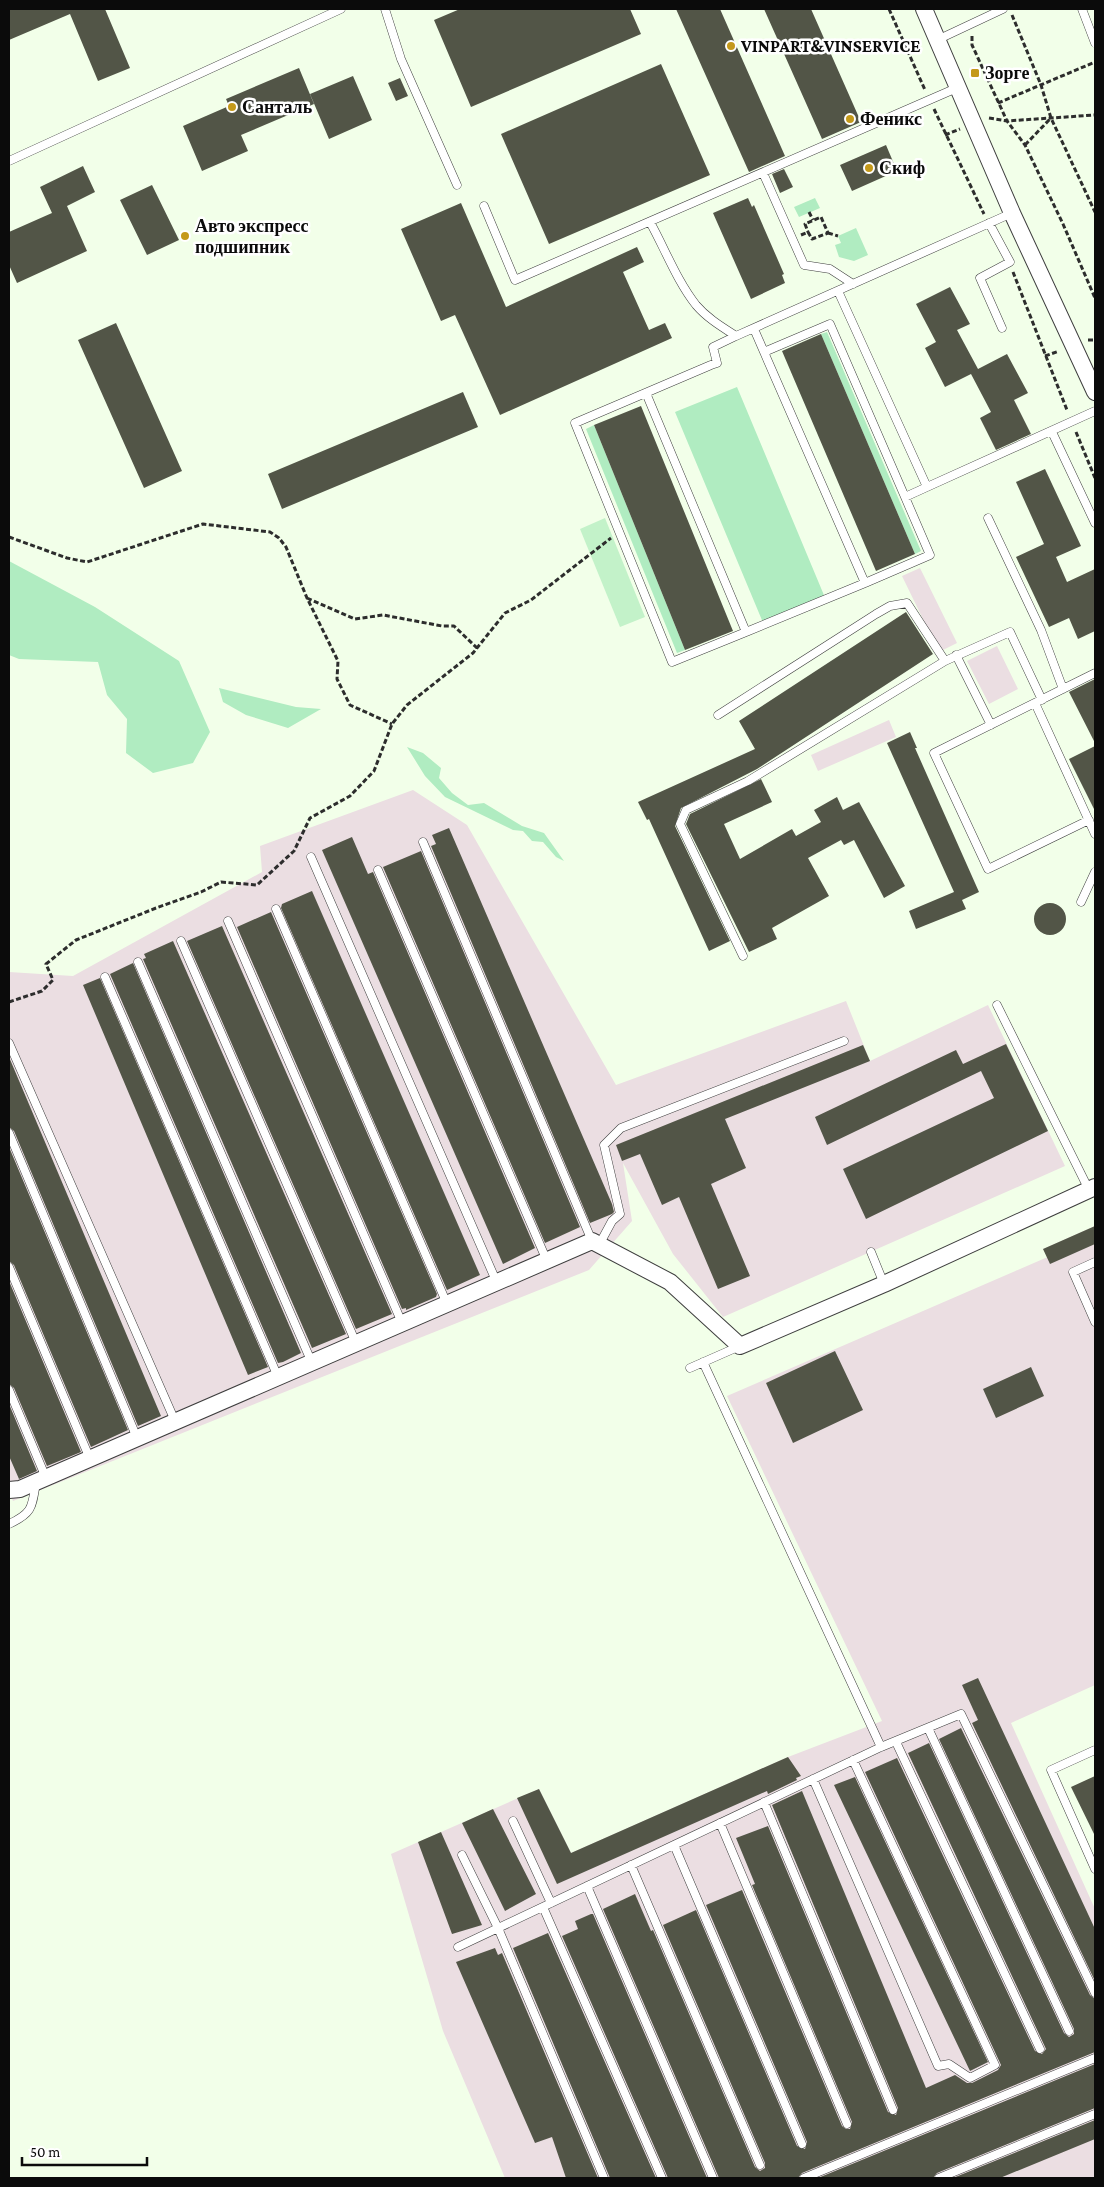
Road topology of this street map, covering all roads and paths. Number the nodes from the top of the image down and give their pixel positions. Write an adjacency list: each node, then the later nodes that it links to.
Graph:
1 (320, 9): 9 (lane)
2 (341, 9): 9 (lane)
3 (385, 9): 26 (lane)
4 (889, 9): 16 (path)
5 (924, 9): 11 (street)
6 (1003, 9): 10 (lane)
7 (1009, 9): 14 (path)
8 (1082, 9): 12 (lane)
9 (323, 17): 24 (lane)
10 (972, 23): 11 (lane); 17 (path)
11 (937, 40): 15 (street)
12 (1095, 43)
13 (1095, 62): 14 (path)
14 (1041, 85): 17 (path); 19 (path)
15 (959, 87): 16 (lane); 21 (street)
16 (929, 100): 22 (path); 25 (lane)
17 (998, 103): 20 (path)
18 (1095, 115): 19 (path)
19 (1051, 118): 20 (path); 23 (path); 29 (path)
20 (1007, 121): 21 (path); 23 (path)
21 (975, 122): 22 (path); 30 (street)
22 (945, 135): 33 (path)
23 (1025, 145): 41 (path)
24 (9, 161)
25 (763, 173): 32 (lane); 37 (lane)
26 (457, 184)
27 (484, 206): 32 (lane)
28 (809, 212): 31 (path)
29 (1095, 212)
30 (1012, 213): 33 (lane); 46 (street)
31 (813, 220): 34 (path); 35 (path)
32 (650, 222): 44 (lane)
33 (989, 223): 38 (lane); 39 (lane)
34 (808, 232): 35 (path); 37 (path)
35 (828, 233): 36 (path)
36 (838, 236)
37 (792, 239): 39 (lane)
38 (1010, 262): 42 (lane); 50 (path)
39 (853, 284): 40 (lane)
40 (838, 291): 43 (lane); 53 (lane)
41 (1095, 298)
42 (1002, 328)
43 (754, 329): 44 (lane); 45 (lane)
44 (736, 336): 48 (lane)
45 (764, 352): 54 (lane); 59 (lane)
46 (1091, 374): 47 (street)
47 (1095, 392)
48 (646, 393): 57 (lane); 61 (lane)
49 (1095, 411): 50 (lane)
50 (1072, 422): 51 (lane); 52 (path)
51 (1052, 432): 53 (lane); 56 (lane)
52 (1095, 478)
53 (927, 487): 54 (lane)
54 (905, 497): 59 (lane)
55 (988, 518): 66 (lane)
56 (1095, 523)
57 (620, 532): 61 (lane); 62 (path)
58 (9, 537): 60 (path)
59 (865, 583): 61 (lane)
60 (307, 598): 62 (path); 69 (path)
61 (746, 632)
62 (477, 648): 69 (path)
63 (956, 655): 64 (lane); 67 (lane); 70 (lane)
64 (946, 661): 68 (lane); 81 (lane)
65 (1095, 673): 66 (lane)
66 (1063, 689): 67 (lane)
67 (1039, 701): 70 (lane); 71 (lane)
68 (718, 715)
69 (392, 724): 84 (path)
70 (991, 725): 71 (lane)
71 (1089, 820): 72 (lane)
72 (1095, 834)
73 (423, 842): 90 (lane)
74 (311, 857): 95 (lane)
75 (378, 870): 92 (lane)
76 (1095, 872): 77 (lane)
77 (1081, 902)
78 (276, 909): 97 (lane)
79 (228, 921): 99 (lane)
80 (181, 941): 100 (lane)
81 (743, 956)
82 (138, 962): 103 (lane)
83 (105, 977): 105 (lane)
84 (9, 1002)
85 (997, 1005): 89 (lane)
86 (844, 1041): 90 (lane)
87 (9, 1043): 107 (lane)
88 (9, 1133): 108 (lane)
89 (1092, 1189): 96 (street)
90 (596, 1243): 92 (street); 101 (street)
91 (871, 1252): 96 (lane)
92 (547, 1261): 95 (street)
93 (1095, 1262): 98 (lane)
94 (9, 1266): 109 (lane)
95 (497, 1282): 97 (street)
96 (884, 1284): 101 (street)
97 (447, 1304): 99 (street)
98 (1095, 1322)
99 (402, 1324): 100 (street)
100 (356, 1343): 103 (street)
101 (740, 1346): 102 (lane)
102 (703, 1362): 104 (lane); 115 (lane)
103 (312, 1363): 105 (street)
104 (690, 1368)
105 (278, 1377): 107 (street)
106 (9, 1390): 110 (lane)
107 (175, 1422): 108 (street)
108 (137, 1438): 109 (street)
109 (90, 1459): 110 (street)
110 (41, 1480): 111 (street); 112 (lane)
111 (9, 1490)
112 (9, 1524)
113 (928, 1728): 114 (lane); 131 (lane); 132 (lane)
114 (896, 1742): 115 (lane); 133 (lane)
115 (881, 1747): 117 (lane)
116 (1095, 1750): 125 (lane)
117 (853, 1760): 118 (lane); 118 (lane)
118 (813, 1779): 119 (lane)
119 (764, 1802): 121 (lane); 135 (lane)
120 (512, 1821): 127 (lane)
121 (720, 1823): 122 (lane); 137 (lane)
122 (674, 1845): 124 (lane); 138 (lane)
123 (462, 1855): 129 (lane)
124 (632, 1865): 126 (lane); 139 (lane)
125 (1095, 1869)
126 (587, 1886): 127 (lane); 142 (lane)
127 (551, 1903): 128 (lane)
128 (543, 1907): 129 (lane); 141 (lane)
129 (498, 1928): 130 (lane); 140 (lane)
130 (458, 1947)
131 (1095, 1993)
132 (1069, 2031)
133 (1040, 2049)
134 (1095, 2058): 143 (lane)
135 (893, 2110)
136 (1095, 2114): 144 (lane)
137 (847, 2124)
138 (802, 2144)
139 (760, 2166)
140 (604, 2178)
141 (662, 2178)
142 (713, 2178)
143 (804, 2178)
144 (939, 2178)

